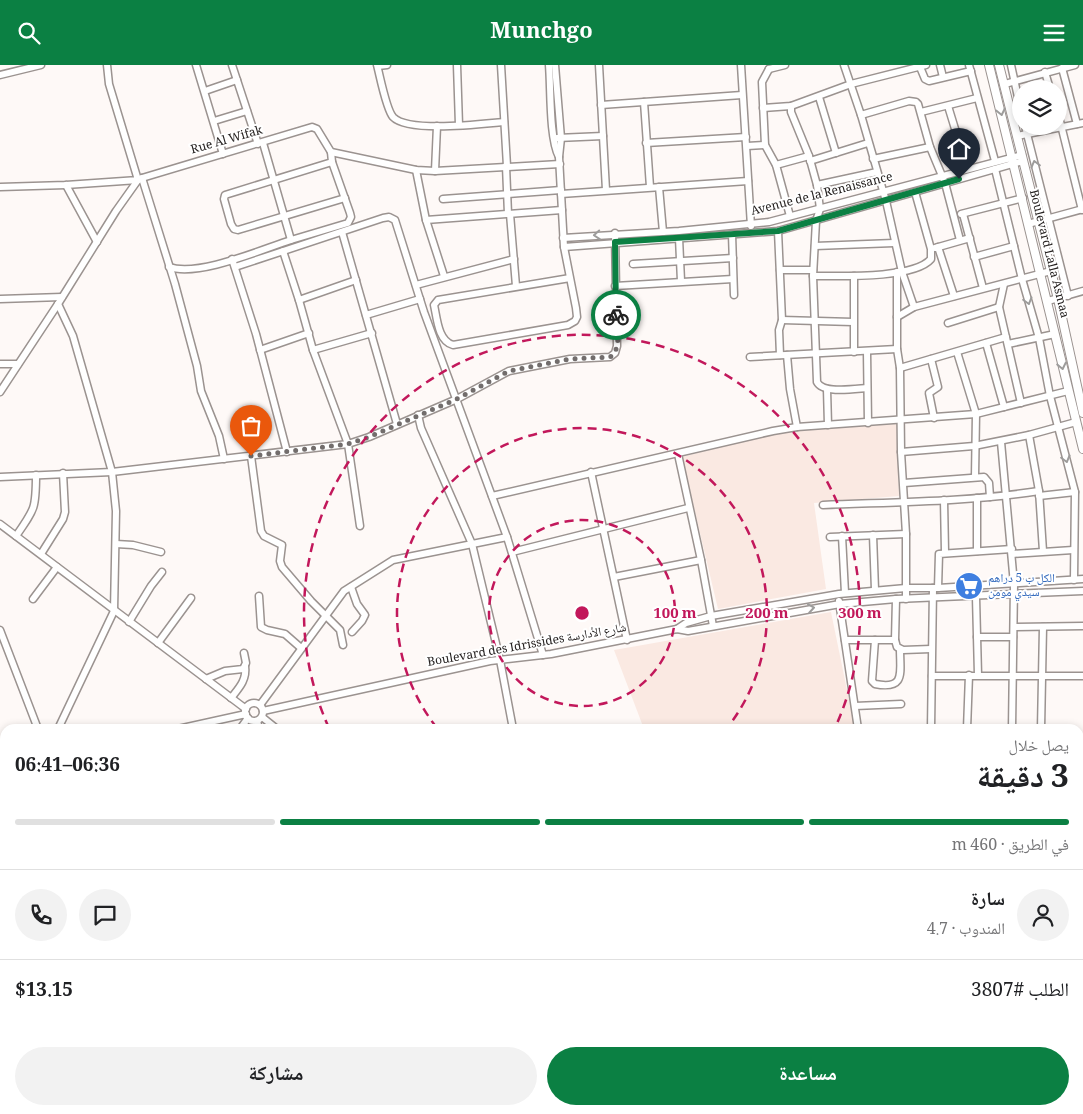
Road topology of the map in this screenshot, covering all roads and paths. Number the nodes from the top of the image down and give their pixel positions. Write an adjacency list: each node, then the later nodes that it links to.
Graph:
1 (41, 65): 25 (street)
2 (107, 65): 83 (street)
3 (196, 65): 34 (street)
4 (232, 65): 27 (street)
5 (378, 65): 6 (street); 52 (street)
6 (387, 65)
7 (457, 65): 50 (street)
8 (501, 65): 48 (street)
9 (549, 65): 58 (street)
10 (555, 65): 59 (street)
11 (599, 65): 39 (street)
12 (740, 65): 35 (street)
13 (785, 65): 21 (street)
14 (844, 65): 33 (street)
15 (940, 65): 26 (street)
16 (989, 65): 73 (main road, Boulevard Lalla Asmaa, one-way to 73)
17 (999, 65): 32 (main road, Boulevard Lalla Asmaa)
18 (1010, 65): 28 (street)
19 (1075, 65): 23 (street)
20 (923, 66): 26 (street); 33 (street)
21 (768, 67): 42 (street)
22 (970, 68): 26 (street); 37 (street)
23 (1062, 68): 24 (street); 49 (street)
24 (1045, 72): 29 (street); 30 (street)
25 (0, 75)
26 (943, 77)
27 (237, 80): 34 (street); 43 (street)
28 (1014, 80)
29 (1017, 80)
30 (1047, 80)
31 (1012, 82): 32 (street)
32 (1004, 84): 46 (main road, Boulevard Lalla Asmaa)
33 (851, 85): 36 (street); 45 (street)
34 (205, 91): 47 (street)
35 (742, 95): 38 (street); 57 (street)
36 (819, 97): 40 (street); 67 (street)
37 (977, 98): 41 (street); 76 (street)
38 (644, 102): 39 (street); 61 (street)
39 (601, 105): 56 (street)
40 (791, 106): 42 (street); 70 (street)
41 (948, 106): 44 (street); 78 (street)
42 (763, 107): 63 (street)
43 (247, 111): 47 (street); 60 (street)
44 (921, 112): 45 (street); 65 (street)
45 (861, 115): 62 (street)
46 (1012, 115)
47 (214, 121): 68 (street)
48 (504, 122): 50 (street); 77 (street)
49 (1080, 124): 51 (street)
50 (459, 125): 52 (street)
51 (1067, 126)
52 (437, 127): 80 (street)
53 (1017, 135): 69 (main road, Boulevard Lalla Asmaa)
54 (1027, 135): 110 (street, one-way to 54)
55 (1064, 135): 104 (street)
56 (603, 136): 59 (street); 92 (street)
57 (746, 137): 61 (street); 64 (street)
58 (554, 138): 59 (street); 72 (street)
59 (561, 138): 72 (street)
60 (260, 143): 66 (street, Rue Al Wifak); 68 (street, Rue Al Wifak); 84 (street)
61 (646, 143): 90 (street)
62 (868, 143): 67 (street); 71 (street)
63 (765, 145): 64 (street); 75 (street)
64 (747, 146): 85 (street)
65 (930, 147): 71 (street); 82 (street)
66 (331, 152): 74 (street); 79 (street)
67 (836, 153): 70 (street)
68 (224, 154): 83 (street, Rue Al Wifak)
69 (1023, 158): 73 (street, Avenue de la Renaissance); 113 (main road, Boulevard Lalla Asmaa)
70 (809, 159): 75 (street); 88 (street)
71 (873, 159): 81 (street)
72 (560, 161): 77 (street); 93 (street)
73 (1012, 161): 76 (street, Avenue de la Renaissance); 98 (main road, Boulevard Lalla Asmaa)
74 (332, 162): 84 (street); 97 (street)
75 (776, 165): 109 (street)
76 (995, 165): 78 (street, Avenue de la Renaissance); 86 (street, Avenue de la Renaissance); 101 (street)
77 (506, 166): 80 (street); 96 (street)
78 (967, 168): 82 (street, Avenue de la Renaissance)
79 (416, 170): 80 (street); 111 (street)
80 (435, 171)
81 (877, 172): 88 (street); 94 (street)
82 (942, 175): 86 (street); 94 (street, Avenue de la Renaissance)
83 (140, 179): 87 (street, Rue Al Wifak); 127 (street); 141 (street)
84 (274, 181): 108 (street); 108 (street)
85 (748, 181): 91 (street); 114 (street)
86 (945, 183): 95 (street, Avenue de la Renaissance); 107 (street)
87 (66, 185): 89 (street, Rue Al Wifak); 127 (street)
88 (817, 185): 103 (street)
89 (0, 187)
90 (650, 187): 91 (street); 92 (street)
91 (659, 187): 118 (street)
92 (606, 191): 93 (street)
93 (561, 192): 96 (street); 102 (street)
94 (883, 192): 100 (street); 103 (street, Avenue de la Renaissance)
95 (915, 192): 100 (street, Avenue de la Renaissance); 133 (street)
96 (507, 194): 99 (street); 105 (street)
97 (345, 198): 108 (street); 125 (street)
98 (1023, 198): 101 (street); 115 (main road, Boulevard Lalla Asmaa)
99 (443, 199)
100 (886, 201): 112 (street, Avenue de la Renaissance); 129 (street)
101 (1003, 203): 106 (street); 131 (street)
102 (562, 209): 105 (street); 122 (street)
103 (820, 209): 109 (street, Avenue de la Renaissance); 112 (street)
104 (1083, 209): 110 (street)
105 (509, 214): 111 (street); 138 (street)
106 (963, 214): 107 (street); 124 (street)
107 (954, 216): 126 (street)
108 (285, 217): 125 (street)
109 (790, 217): 114 (street, Avenue de la Renaissance)
110 (1049, 218): 113 (street); 162 (street)
111 (426, 220): 148 (street)
112 (816, 221): 116 (street, Avenue de la Renaissance); 130 (street)
113 (1039, 221): 115 (street); 144 (main road, Boulevard Lalla Asmaa)
114 (751, 224): 118 (street, Avenue de la Renaissance); 120 (street)
115 (1028, 224): 147 (main road, Boulevard Lalla Asmaa)
116 (778, 231): 120 (street, Avenue de la Renaissance); 143 (street)
117 (342, 232): 134 (street); 153 (street); 156 (street)
118 (663, 232): 119 (street, Avenue de la Renaissance)
119 (615, 233): 122 (street, Avenue de la Renaissance, one-way to 122); 128 (street)
120 (751, 233): 121 (street, Avenue de la Renaissance)
121 (732, 234): 123 (street, Avenue de la Renaissance); 136 (street)
122 (563, 237): 132 (street)
123 (679, 238): 128 (street, Avenue de la Renaissance); 139 (street)
124 (970, 238): 126 (street); 135 (street)
125 (291, 240): 137 (street)
126 (960, 240): 133 (street)
127 (97, 242): 164 (street)
128 (615, 242): 132 (street, Avenue de la Renaissance); 158 (street)
129 (894, 243): 130 (street); 145 (street)
130 (815, 246): 146 (street)
131 (1014, 246): 135 (street); 152 (street)
132 (564, 247): 150 (street)
133 (935, 248): 145 (street); 163 (street)
134 (283, 251): 142 (street); 168 (street)
135 (974, 257): 159 (street)
136 (733, 258): 139 (street); 151 (street)
137 (232, 259): 141 (street); 142 (street)
138 (514, 259): 148 (street); 157 (street)
139 (681, 261): 140 (street); 154 (street)
140 (633, 265)
141 (169, 267): 228 (street)
142 (234, 267): 186 (street)
143 (780, 270): 146 (street); 175 (street)
144 (1051, 271): 147 (street); 167 (main road, Boulevard Lalla Asmaa)
145 (899, 272): 149 (street); 171 (street); 174 (street)
146 (813, 273): 149 (street); 176 (street)
147 (1040, 273): 152 (street); 169 (main road, Boulevard Lalla Asmaa)
148 (444, 276): 156 (street)
149 (854, 276): 177 (street)
150 (570, 278): 157 (street); 157 (street)
151 (733, 279): 154 (street); 161 (street)
152 (1022, 279): 155 (street); 182 (street, one-way to 182)
153 (356, 280): 168 (street); 173 (street)
154 (681, 281): 158 (street)
155 (1004, 284): 159 (street); 172 (street)
156 (416, 285): 166 (street)
157 (516, 286)
158 (615, 286): 204 (street)
159 (983, 289): 163 (street)
160 (1083, 291): 162 (street)
161 (734, 295)
162 (1068, 295): 167 (street)
163 (954, 296): 171 (street)
164 (62, 297): 165 (street); 170 (street)
165 (0, 299)
166 (420, 299): 173 (street); 204 (street)
167 (1058, 299): 169 (street); 207 (main road, Boulevard Lalla Asmaa)
168 (299, 300): 179 (street)
169 (1048, 301): 181 (main road, Boulevard Lalla Asmaa)
170 (58, 304): 197 (street); 229 (street)
171 (914, 307): 174 (street)
172 (999, 307): 178 (street); 183 (street)
173 (366, 315): 180 (street)
174 (897, 317): 185 (street)
175 (782, 320): 176 (street); 191 (street)
176 (815, 321): 177 (street); 193 (street)
177 (853, 322): 188 (street)
178 (948, 323)
179 (309, 333): 186 (street); 187 (street)
180 (372, 333): 187 (street); 214 (street)
181 (1055, 334): 182 (street); 201 (main road, Boulevard Lalla Asmaa, one-way to 201)
182 (1039, 337): 183 (street); 203 (street)
183 (1007, 341): 184 (street); 205 (street)
184 (986, 343): 190 (street); 206 (street)
185 (897, 349): 189 (street); 198 (street)
186 (260, 350): 224 (street)
187 (314, 350): 221 (street)
188 (854, 352): 189 (street); 193 (street)
189 (866, 352): 199 (street)
190 (957, 352): 195 (street); 208 (street)
191 (780, 355): 192 (street); 194 (street)
192 (788, 355): 193 (street); 216 (street)
193 (815, 355): 200 (street)
194 (750, 357)
195 (930, 359): 198 (street); 210 (street)
196 (0, 364): 197 (street)
197 (18, 364): 202 (street)
198 (900, 368): 211 (street)
199 (866, 388): 200 (street); 213 (street)
200 (827, 389): 215 (street)
201 (1068, 391): 203 (street); 212 (main road, Boulevard Lalla Asmaa)
202 (0, 392)
203 (1050, 396): 205 (street); 217 (street)
204 (457, 399): 209 (street); 238 (street)
205 (1021, 403): 206 (street)
206 (1004, 407): 208 (street)
207 (1083, 413)
208 (976, 414): 210 (street); 222 (street)
209 (418, 415): 214 (street); 256 (street)
210 (934, 418): 211 (street)
211 (902, 420): 213 (street); 225 (street)
212 (1076, 422): 217 (street); 219 (main road, Boulevard Lalla Asmaa)
213 (868, 423): 215 (street)
214 (397, 424): 221 (street)
215 (828, 425): 216 (street)
216 (797, 427): 226 (street)
217 (1057, 428): 218 (street); 236 (street, one-way to 236)
218 (1029, 435): 220 (street); 237 (street)
219 (1081, 436): 223 (main road, Boulevard Lalla Asmaa)
220 (1001, 442): 222 (street); 239 (street)
221 (348, 444): 224 (street); 247 (street)
222 (974, 446): 225 (street); 234 (street)
223 (1083, 449)
224 (287, 452): 227 (street)
225 (902, 452): 235 (street)
226 (678, 454): 230 (street); 245 (street)
227 (251, 456): 228 (street); 288 (street)
228 (224, 459): 229 (street)
229 (112, 471): 231 (street); 255 (street)
230 (591, 472): 238 (street); 248 (street)
231 (63, 473): 232 (street); 264 (street)
232 (36, 475): 233 (street); 251 (street)
233 (0, 477)
234 (975, 477): 235 (street); 240 (street)
235 (904, 483): 243 (street)
236 (1075, 492): 237 (street); 257 (street)
237 (1039, 494): 239 (street); 260 (street)
238 (492, 496): 253 (street)
239 (1007, 496): 240 (street); 259 (street)
240 (990, 497): 241 (street)
241 (976, 498): 242 (street); 258 (street)
242 (944, 500): 243 (street); 263 (street)
243 (904, 502): 244 (street); 249 (street)
244 (823, 505)
245 (688, 508): 248 (street); 265 (street)
246 (0, 524): 251 (street)
247 (360, 526)
248 (603, 530): 262 (street); 268 (street)
249 (906, 534): 250 (street); 273 (street)
250 (873, 535): 252 (street); 275 (street)
251 (16, 536): 264 (street)
252 (842, 536): 254 (street); 277 (street)
253 (507, 537): 256 (street); 262 (street)
254 (830, 537)
255 (116, 543): 261 (street); 287 (street)
256 (472, 544): 272 (street); 311 (street)
257 (1073, 550): 260 (street); 270 (street)
258 (977, 551): 259 (street); 263 (street)
259 (1012, 551): 260 (street); 271 (street)
260 (1043, 551)
261 (161, 552)
262 (512, 552): 310 (street)
263 (945, 552): 274 (street)
264 (41, 554): 266 (street)
265 (701, 559): 268 (street); 289 (street)
266 (58, 567): 282 (street); 287 (street)
267 (162, 572): 290 (street)
268 (614, 577): 300 (street)
269 (1083, 579): 270 (street, Boulevard des Idrissides شارع الأدارسة)
270 (1074, 580): 271 (street, Boulevard des Idrissides شارع الأدارسة)
271 (1014, 584): 274 (street, Boulevard des Idrissides شارع الأدارسة); 278 (street)
272 (351, 587): 288 (street); 297 (street)
273 (906, 588): 274 (street, Boulevard des Idrissides شارع الأدارسة); 275 (street, Boulevard des Idrissides شارع الأدارسة); 284 (street)
274 (936, 588): 285 (street)
275 (875, 590): 277 (street, Boulevard des Idrissides شارع الأدارسة)
276 (1083, 591): 278 (street, Boulevard des Idrissides شارع الأدارسة)
277 (842, 593): 286 (street); 289 (street, Boulevard des Idrissides شارع الأدارسة)
278 (1014, 595): 280 (street, Boulevard des Idrissides شارع الأدارسة); 293 (street)
279 (259, 596): 306 (street)
280 (976, 597): 285 (street, Boulevard des Idrissides شارع الأدارسة); 298 (street)
281 (191, 598): 304 (street)
282 (33, 599)
283 (896, 599): 284 (street, Boulevard des Idrissides شارع الأدارسة); 286 (street, Boulevard des Idrissides شارع الأدارسة); 302 (street)
284 (906, 599): 285 (street, Boulevard des Idrissides شارع الأدارسة)
285 (932, 599): 308 (street)
286 (840, 604): 291 (street, Boulevard des Idrissides شارع الأدارسة, one-way to 286); 303 (street)
287 (114, 611): 290 (street); 326 (street)
288 (325, 616): 305 (street); 306 (street)
289 (711, 617): 291 (street); 295 (street, Boulevard des Idrissides شارع الأدارسة)
290 (129, 622): 304 (street)
291 (713, 626): 295 (street, Boulevard des Idrissides شارع الأدارسة)
292 (1083, 626): 294 (street)
293 (1014, 627): 294 (street); 299 (street)
294 (1043, 627): 316 (street)
295 (677, 629): 300 (street, Boulevard des Idrissides شارع الأدارسة)
296 (0, 630): 325 (street)
297 (352, 632)
298 (977, 637): 299 (street); 314 (street)
299 (1013, 637): 315 (street)
300 (627, 640): 310 (street, Boulevard des Idrissides شارع الأدارسة)
301 (875, 640): 302 (street); 303 (street); 307 (street)
302 (895, 640): 307 (street)
303 (845, 641): 322 (street)
304 (158, 643): 319 (street)
305 (343, 645)
306 (301, 648): 324 (street)
307 (900, 649): 308 (street)
308 (932, 649): 317 (street)
309 (244, 653): 312 (street)
310 (543, 655): 311 (street, Boulevard des Idrissides شارع الأدارسة)
311 (500, 660): 324 (street, Boulevard des Idrissides شارع الأدارسة); 331 (street)
312 (244, 666): 319 (street); 320 (street)
313 (969, 675): 314 (street); 317 (street); 334 (street)
314 (978, 675): 315 (street)
315 (1014, 675): 316 (street); 335 (street)
316 (1042, 675): 318 (street); 336 (street)
317 (932, 676): 333 (street)
318 (1083, 676)
319 (206, 679): 320 (street)
320 (231, 697): 323 (street)
321 (901, 704): 322 (street)
322 (856, 706): 332 (street)
323 (247, 714): 324 (street); 324 (street, Boulevard des Idrissides شارع الأدارسة); 327 (street); 328 (street)
324 (261, 714): 329 (street); 330 (street)
325 (36, 724)
326 (60, 724)
327 (201, 724)
328 (242, 724)
329 (260, 724)
330 (272, 724)
331 (512, 724)
332 (858, 724)
333 (931, 724)
334 (966, 724)
335 (1012, 724)
336 (1041, 724)

